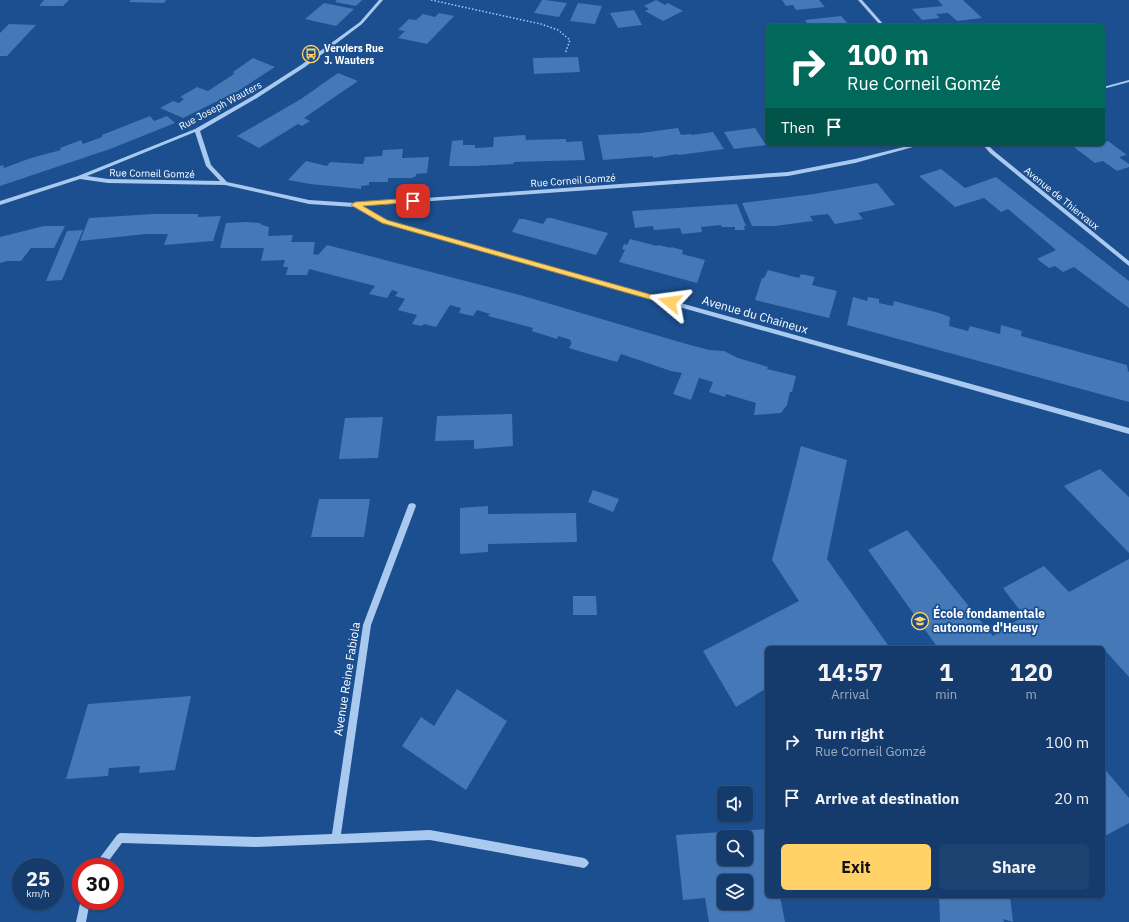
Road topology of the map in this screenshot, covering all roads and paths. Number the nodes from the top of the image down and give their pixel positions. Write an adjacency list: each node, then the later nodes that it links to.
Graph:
1 (381, 0): 8 (street, Rue Joseph Wauters)
2 (431, 0): 5 (path)
3 (860, 0): 4 (street)
4 (881, 24)
5 (565, 54)
6 (1129, 81): 7 (street)
7 (1105, 87)
8 (197, 130): 11 (street, Rue Joseph Wauters); 12 (street, Rue Corneil Gomzé)
9 (914, 146): 14 (street, Rue Corneil Gomzé)
10 (986, 146): 15 (street, Avenue de Thiervaux)
11 (80, 176): 12 (street, Rue Corneil Gomzé); 13 (street, Rue Joseph Wauters)
12 (225, 183): 14 (street, Rue Corneil Gomzé)
13 (0, 203)
14 (355, 205): 16 (street, Avenue du Chaineux)
15 (1129, 264)
16 (1129, 432)
17 (412, 506): 18 (street, Avenue Reine Fabiola)
18 (336, 839): 19 (street); 20 (street)
19 (105, 858)
20 (584, 864)
21 (83, 910): 22 (street)
22 (80, 922)

